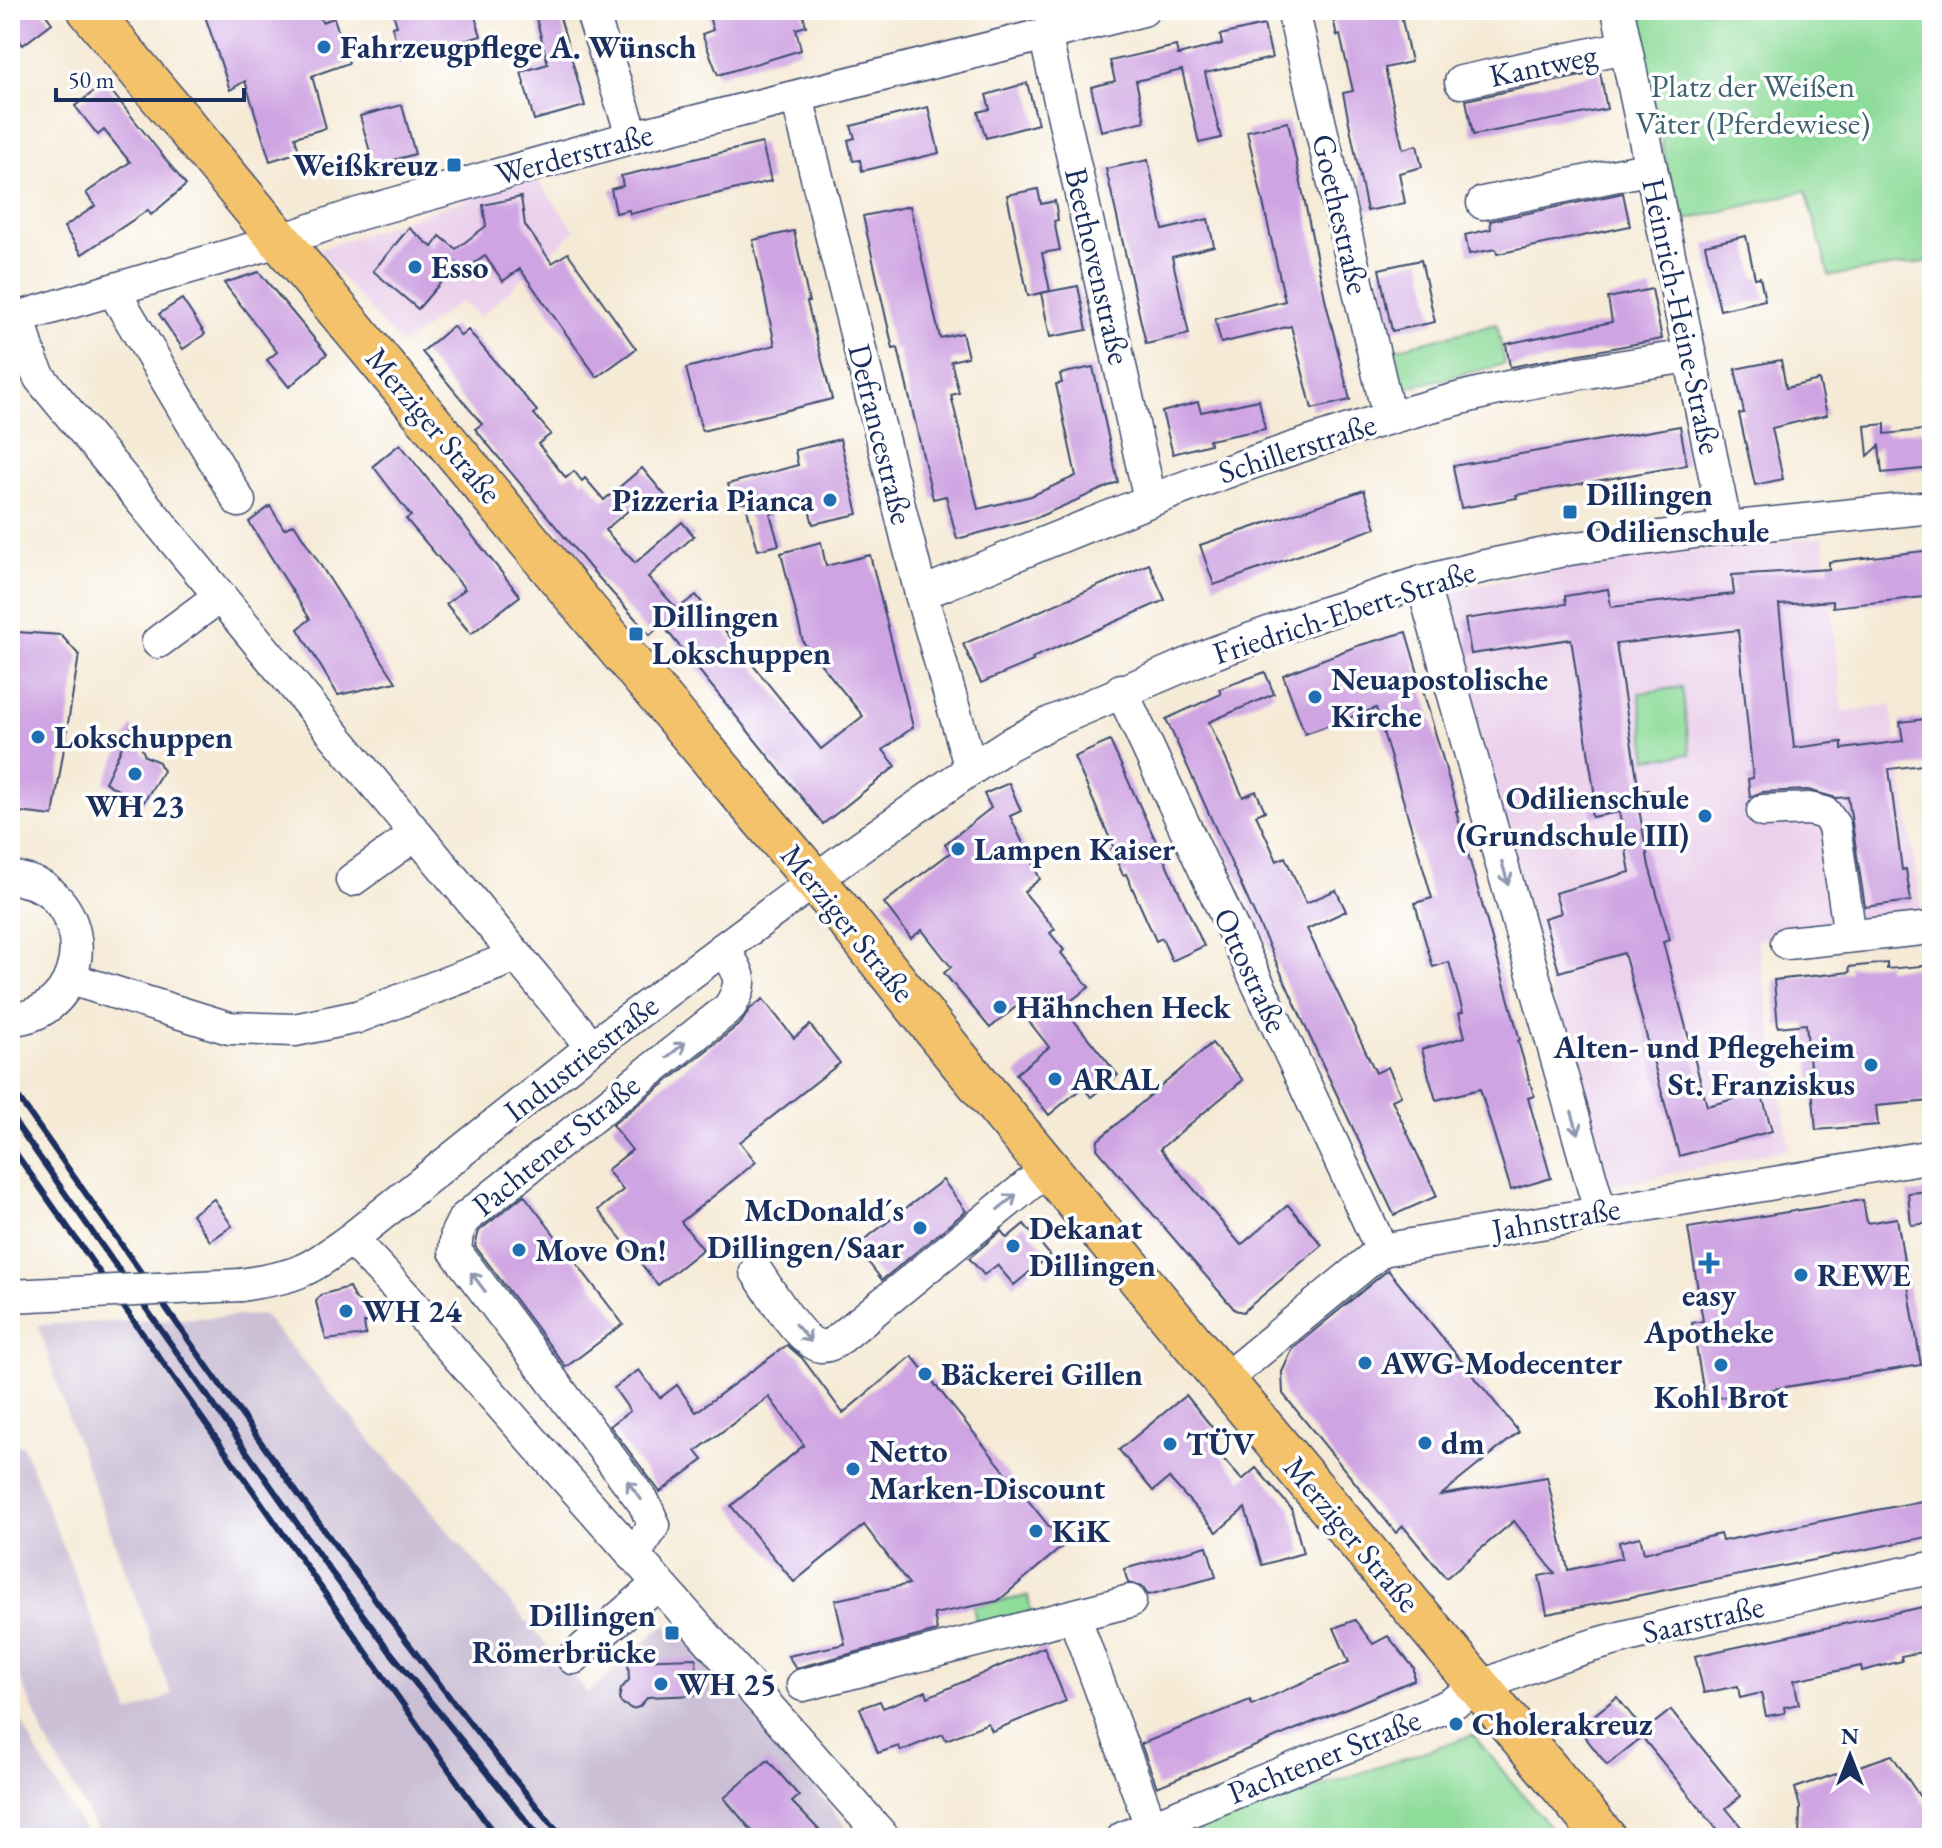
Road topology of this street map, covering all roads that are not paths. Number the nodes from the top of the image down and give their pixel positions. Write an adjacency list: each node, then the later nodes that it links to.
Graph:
1 (89, 10): 13 (main road, Merziger Straße)
2 (591, 10): 10 (street)
3 (1143, 10): 6 (street, Werderstraße)
4 (1293, 10): 17 (street, Goethestraße)
5 (1618, 10): 7 (street, Heinrich-Heine-Straße)
6 (1045, 34): 9 (street, Werderstraße); 18 (street, Beethovenstraße)
7 (1625, 47): 8 (street, Kantweg); 11 (street, Heinrich-Heine-Straße)
8 (1461, 82)
9 (797, 97): 10 (street, Werderstraße); 23 (street, Defrancestraße)
10 (633, 137): 13 (street, Werderstraße)
11 (1651, 168): 12 (street); 16 (street, Heinrich-Heine-Straße)
12 (1483, 203)
13 (282, 240): 14 (street, Werderstraße); 32 (main road, Merziger Straße)
14 (113, 290): 15 (street, Werderstraße); 19 (street)
15 (14, 319): 24 (street)
16 (1690, 356): 17 (street, Schillerstraße); 21 (street, Heinrich-Heine-Straße)
17 (1389, 418): 18 (street, Schillerstraße)
18 (1150, 499): 23 (street, Schillerstraße)
19 (239, 501)
20 (1932, 507): 21 (street, Friedrich-Ebert-Straße)
21 (1726, 528): 22 (street, Friedrich-Ebert-Straße)
22 (1422, 582): 26 (street, Friedrich-Ebert-Straße); 43 (street, one-way to 43)
23 (921, 594): 27 (street, Defrancestraße)
24 (220, 596): 25 (street); 29 (street)
25 (158, 642)
26 (1121, 690): 27 (street, Friedrich-Ebert-Straße); 45 (street, Ottostraße)
27 (971, 769): 32 (street, Friedrich-Ebert-Straße)
28 (1763, 811): 34 (street)
29 (416, 834): 31 (street); 37 (street)
30 (10, 877): 38 (street)
31 (352, 880)
32 (814, 880): 36 (street, Industriestraße); 42 (main road, Merziger Straße)
33 (1932, 928): 34 (street)
34 (1850, 936): 35 (street)
35 (1787, 943)
36 (723, 949): 40 (street, Industriestraße); 49 (street, Pachtener Straße, one-way to 36)
37 (517, 956): 38 (street); 40 (street)
38 (71, 979): 39 (street)
39 (10, 1019)
40 (592, 1047): 44 (street, Industriestraße)
41 (1932, 1156): 43 (street, Jahnstraße)
42 (1049, 1168): 46 (street, one-way to 42); 48 (main road, Merziger Straße)
43 (1600, 1211): 45 (street, Jahnstraße)
44 (351, 1239): 47 (street, Industriestraße, bridge); 49 (street)
45 (1382, 1250): 48 (street, Jahnstraße)
46 (756, 1271)
47 (10, 1296)
48 (1224, 1380): 56 (main road, Merziger Straße)
49 (633, 1556): 51 (street)
50 (1932, 1568): 56 (street, Saarstraße)
51 (658, 1584): 54 (street); 58 (street)
52 (1130, 1601): 53 (street)
53 (1074, 1616): 55 (street); 57 (street)
54 (573, 1658)
55 (803, 1685)
56 (1479, 1687): 57 (street, Pachtener Straße); 59 (main road, Merziger Straße)
57 (1137, 1832)
58 (884, 1838)
59 (1605, 1838)

